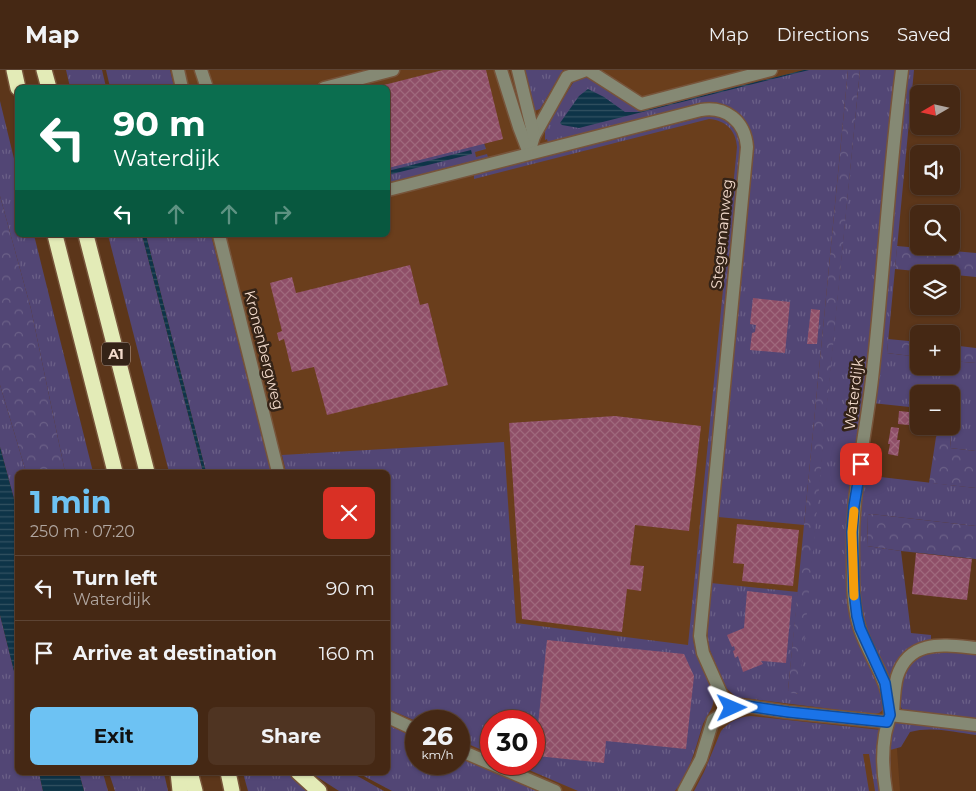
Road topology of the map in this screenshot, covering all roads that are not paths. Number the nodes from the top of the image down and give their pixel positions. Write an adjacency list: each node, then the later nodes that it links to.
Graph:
1 (14, 70): 11 (highway)
2 (44, 70): 12 (highway)
3 (178, 70): 13 (street)
4 (201, 70): 14 (street)
5 (393, 70): 15 (street)
6 (501, 70): 17 (street)
7 (518, 70): 16 (street)
8 (587, 70): 9 (street); 16 (street)
9 (771, 70)
10 (902, 70): 28 (street, Waterdijk)
11 (17, 85)
12 (48, 85)
13 (181, 85)
14 (206, 85)
15 (336, 85)
16 (534, 136): 17 (street)
17 (530, 153): 18 (street, Stegemanweg); 26 (street, Stegemanweg)
18 (390, 189)
19 (56, 237): 22 (highway, A1)
20 (87, 237): 23 (highway, A1)
21 (219, 237): 24 (street, Kronenbergweg)
22 (114, 470)
23 (146, 470)
24 (278, 470)
25 (976, 648): 28 (street)
26 (728, 709): 28 (street); 41 (street)
27 (390, 718): 29 (street)
28 (889, 719): 30 (street); 42 (street, Waterdijk)
29 (405, 725)
30 (976, 725)
31 (470, 755): 40 (street)
32 (178, 775): 36 (highway)
33 (191, 775): 37 (highway)
34 (229, 775): 38 (highway)
35 (301, 775): 39 (highway)
36 (180, 791)
37 (195, 791)
38 (232, 791)
39 (319, 791)
40 (556, 791)
41 (684, 791)
42 (886, 791)

